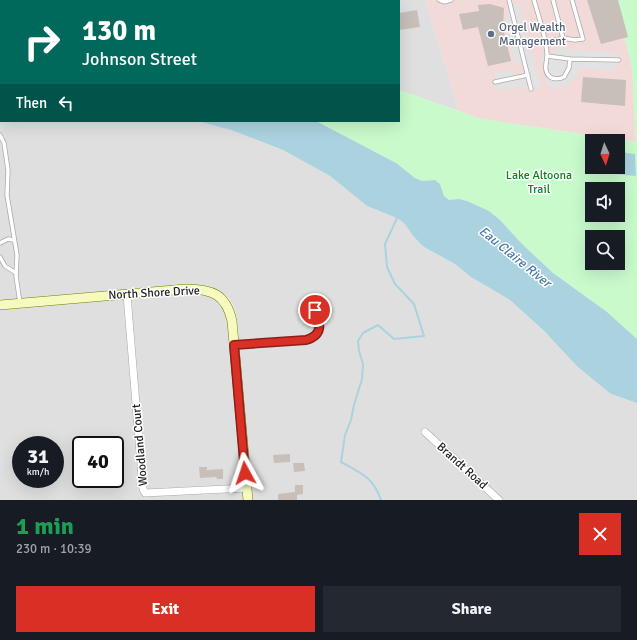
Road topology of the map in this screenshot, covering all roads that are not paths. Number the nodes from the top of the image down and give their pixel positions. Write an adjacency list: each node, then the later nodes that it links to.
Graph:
1 (439, 0): 2 (lane)
2 (451, 0)
3 (508, 0): 12 (lane)
4 (534, 0): 8 (lane)
5 (553, 0): 7 (lane)
6 (572, 0): 7 (lane)
7 (563, 38): 8 (lane)
8 (545, 43): 9 (lane)
9 (547, 56): 10 (lane); 10 (lane)
10 (570, 58): 11 (lane)
11 (619, 60)
12 (528, 74): 13 (lane); 14 (lane)
13 (495, 82)
14 (531, 89)
15 (0, 135): 16 (lane)
16 (14, 240): 17 (lane); 19 (lane)
17 (0, 243)
18 (0, 257): 19 (lane)
19 (16, 273): 21 (lane)
20 (127, 294): 21 (street, North Shore Drive); 24 (street, North Shore Drive); 26 (street, Woodland Court)
21 (20, 304): 22 (street, North Shore Drive)
22 (0, 305)
23 (315, 310): 24 (street)
24 (234, 345): 26 (street, North Shore Drive)
25 (424, 432): 28 (street, Brandt Road)
26 (246, 488): 27 (street, North Shore Drive)
27 (248, 500)
28 (499, 500)

